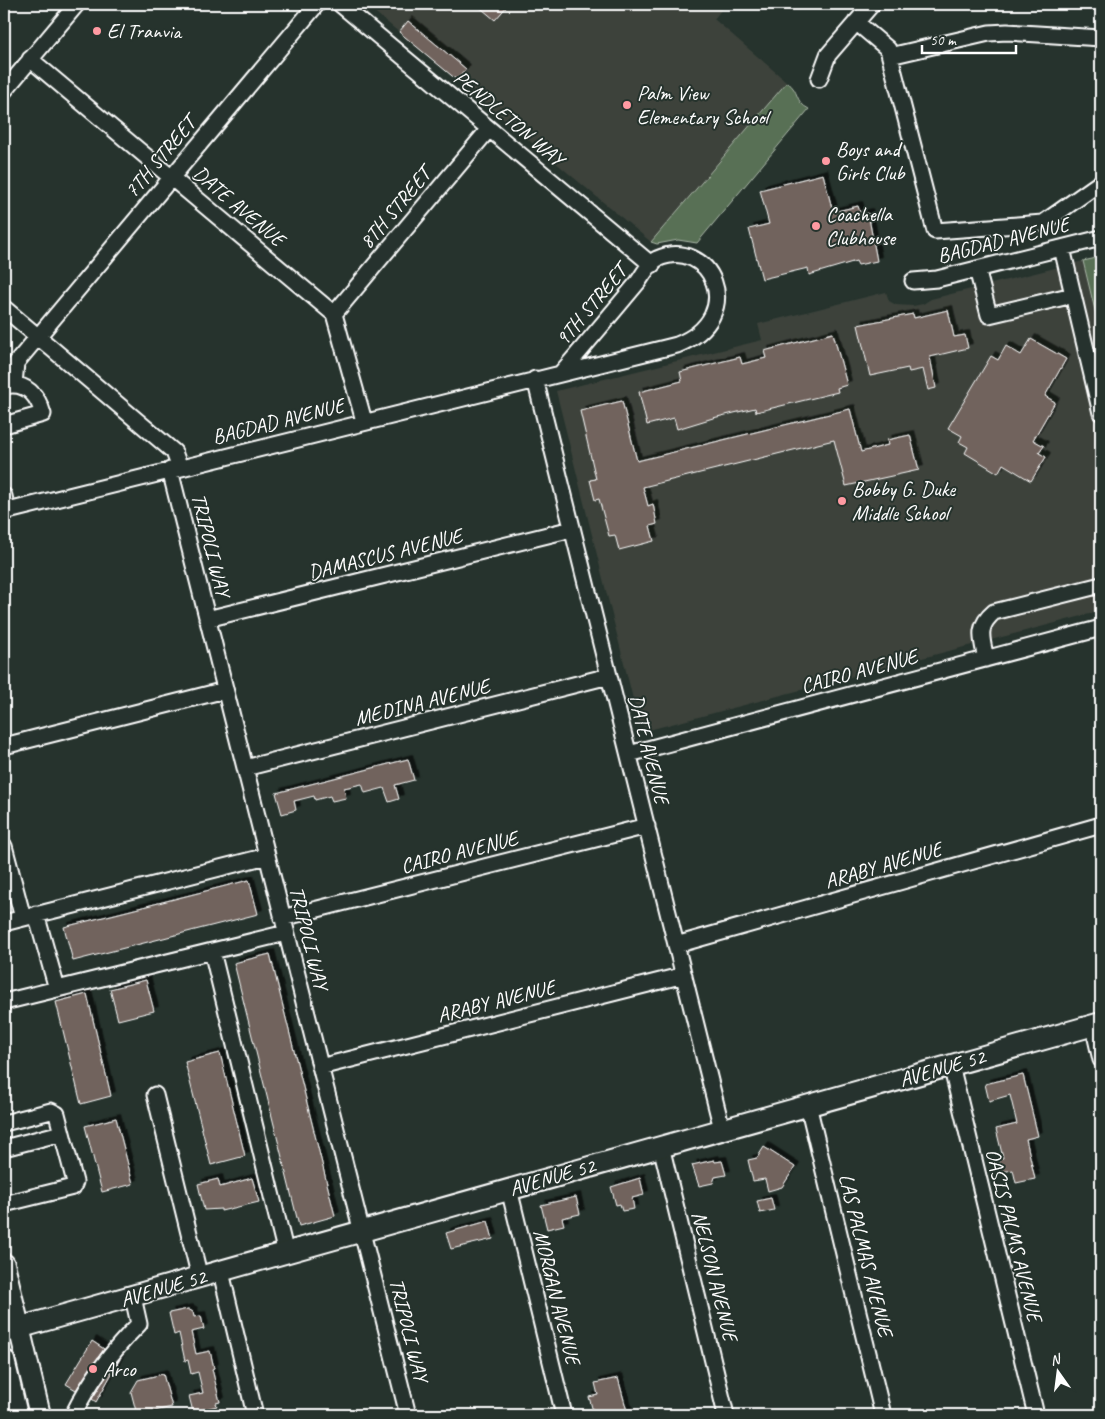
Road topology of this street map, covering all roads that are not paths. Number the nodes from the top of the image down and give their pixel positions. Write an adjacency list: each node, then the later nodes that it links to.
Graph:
1 (77, 4): 8 (street)
2 (317, 4): 12 (street, 7TH STREET)
3 (340, 4): 11 (street, PENDLETON WAY)
4 (872, 4): 5 (street)
5 (856, 22): 7 (street); 9 (street)
6 (1101, 38): 7 (street)
7 (890, 56): 13 (street)
8 (30, 59): 10 (street); 12 (street, DATE AVENUE)
9 (819, 79)
10 (4, 91)
11 (489, 129): 16 (street, PENDLETON WAY); 21 (street, 8TH STREET)
12 (171, 176): 21 (street, DATE AVENUE); 22 (street, 7TH STREET)
13 (1101, 182)
14 (1101, 238): 15 (street, BAGDAD AVENUE)
15 (1062, 248): 17 (street, BAGDAD AVENUE); 19 (street)
16 (652, 265): 23 (street, 9TH STREET); 23 (street, BAGDAD AVENUE)
17 (977, 269): 18 (street, BAGDAD AVENUE); 19 (street)
18 (913, 281)
19 (1073, 295): 26 (street)
20 (4, 308): 22 (street, TRIPOLI WAY)
21 (334, 314): 27 (street)
22 (37, 337): 25 (street, 7TH STREET); 29 (street, TRIPOLI WAY)
23 (562, 372): 24 (street, BAGDAD AVENUE)
24 (535, 379): 27 (street, BAGDAD AVENUE); 32 (street, DATE AVENUE)
25 (9, 385): 28 (street)
26 (1101, 413)
27 (364, 421): 29 (street, BAGDAD AVENUE)
28 (4, 425)
29 (175, 469): 31 (street, BAGDAD AVENUE); 34 (street, TRIPOLI WAY)
30 (4, 496): 31 (street)
31 (6, 512)
32 (572, 529): 34 (street, DAMASCUS AVENUE); 37 (street, DATE AVENUE)
33 (1101, 585): 36 (street)
34 (207, 619): 38 (street, TRIPOLI WAY)
35 (1101, 628): 36 (street, CAIRO AVENUE)
36 (986, 659): 40 (street, CAIRO AVENUE)
37 (609, 676): 40 (street, DATE AVENUE); 41 (street, MEDINA AVENUE)
38 (225, 690): 39 (street); 41 (street, TRIPOLI WAY)
39 (4, 746)
40 (628, 754): 43 (street, DATE AVENUE)
41 (245, 768): 45 (street, TRIPOLI WAY)
42 (1101, 825): 49 (street, ARABY AVENUE)
43 (646, 826): 48 (street, CAIRO AVENUE); 49 (street, DATE AVENUE)
44 (4, 846): 46 (street)
45 (267, 856): 46 (street); 48 (street, TRIPOLI WAY)
46 (29, 916): 47 (street); 52 (street)
47 (4, 923)
48 (284, 925): 50 (street, CAIRO AVENUE); 57 (street, TRIPOLI WAY)
49 (676, 945): 51 (street, DATE AVENUE)
50 (212, 951): 52 (street, CAIRO AVENUE); 68 (street)
51 (684, 975): 57 (street, ARABY AVENUE); 61 (street, DATE AVENUE)
52 (57, 989): 53 (street, CAIRO AVENUE)
53 (4, 1002)
54 (1097, 1024): 55 (street); 56 (main road, AVENUE 52)
55 (1101, 1060)
56 (951, 1066): 59 (main road, AVENUE 52); 84 (street, OASIS PALMS AVENUE)
57 (320, 1068): 67 (street, TRIPOLI WAY)
58 (155, 1095): 71 (street)
59 (808, 1105): 61 (main road, AVENUE 52); 83 (street, LAS PALMAS AVENUE)
60 (4, 1123): 62 (street)
61 (722, 1129): 63 (main road, AVENUE 52)
62 (63, 1137): 64 (street); 66 (street)
63 (661, 1146): 65 (main road, AVENUE 52); 82 (street, NELSON AVENUE)
64 (4, 1148)
65 (509, 1189): 67 (main road, AVENUE 52); 81 (street, MORGAN AVENUE)
66 (4, 1204)
67 (362, 1232): 68 (main road, AVENUE 52); 80 (street, TRIPOLI WAY)
68 (286, 1254): 70 (main road, AVENUE 52)
69 (4, 1264): 73 (main road)
70 (220, 1272): 71 (main road, AVENUE 52); 79 (street)
71 (200, 1278): 72 (main road, AVENUE 52)
72 (132, 1297): 73 (main road, AVENUE 52); 78 (street)
73 (12, 1330): 77 (main road)
74 (4, 1360): 75 (main road)
75 (8, 1388): 76 (main road)
76 (17, 1415)
77 (40, 1415)
78 (73, 1415)
79 (255, 1415)
80 (408, 1415)
81 (564, 1415)
82 (726, 1415)
83 (883, 1415)
84 (1036, 1415)

